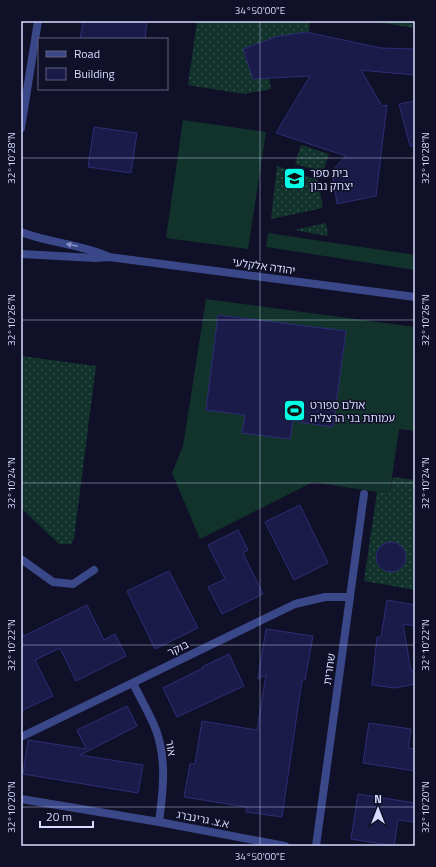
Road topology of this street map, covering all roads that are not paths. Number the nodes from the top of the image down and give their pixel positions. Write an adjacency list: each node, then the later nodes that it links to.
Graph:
1 (37, 23): 2 (street)
2 (21, 128)
3 (21, 232): 5 (street, יהודה אלקלעי, one-way to 3)
4 (21, 254): 5 (street, יהודה אלקלעי)
5 (109, 257): 6 (street, יהודה אלקלעי)
6 (415, 297)
7 (364, 494): 10 (street, שחרית)
8 (21, 559): 9 (street)
9 (94, 570)
10 (350, 597): 11 (street, בוקר); 16 (street, שחרית)
11 (133, 683): 12 (street, בוקר); 14 (street, אור)
12 (21, 737)
13 (21, 799): 14 (street, א.צ. גרינברג)
14 (159, 822): 15 (street, א.צ. גרינברג)
15 (286, 846)
16 (316, 846)

